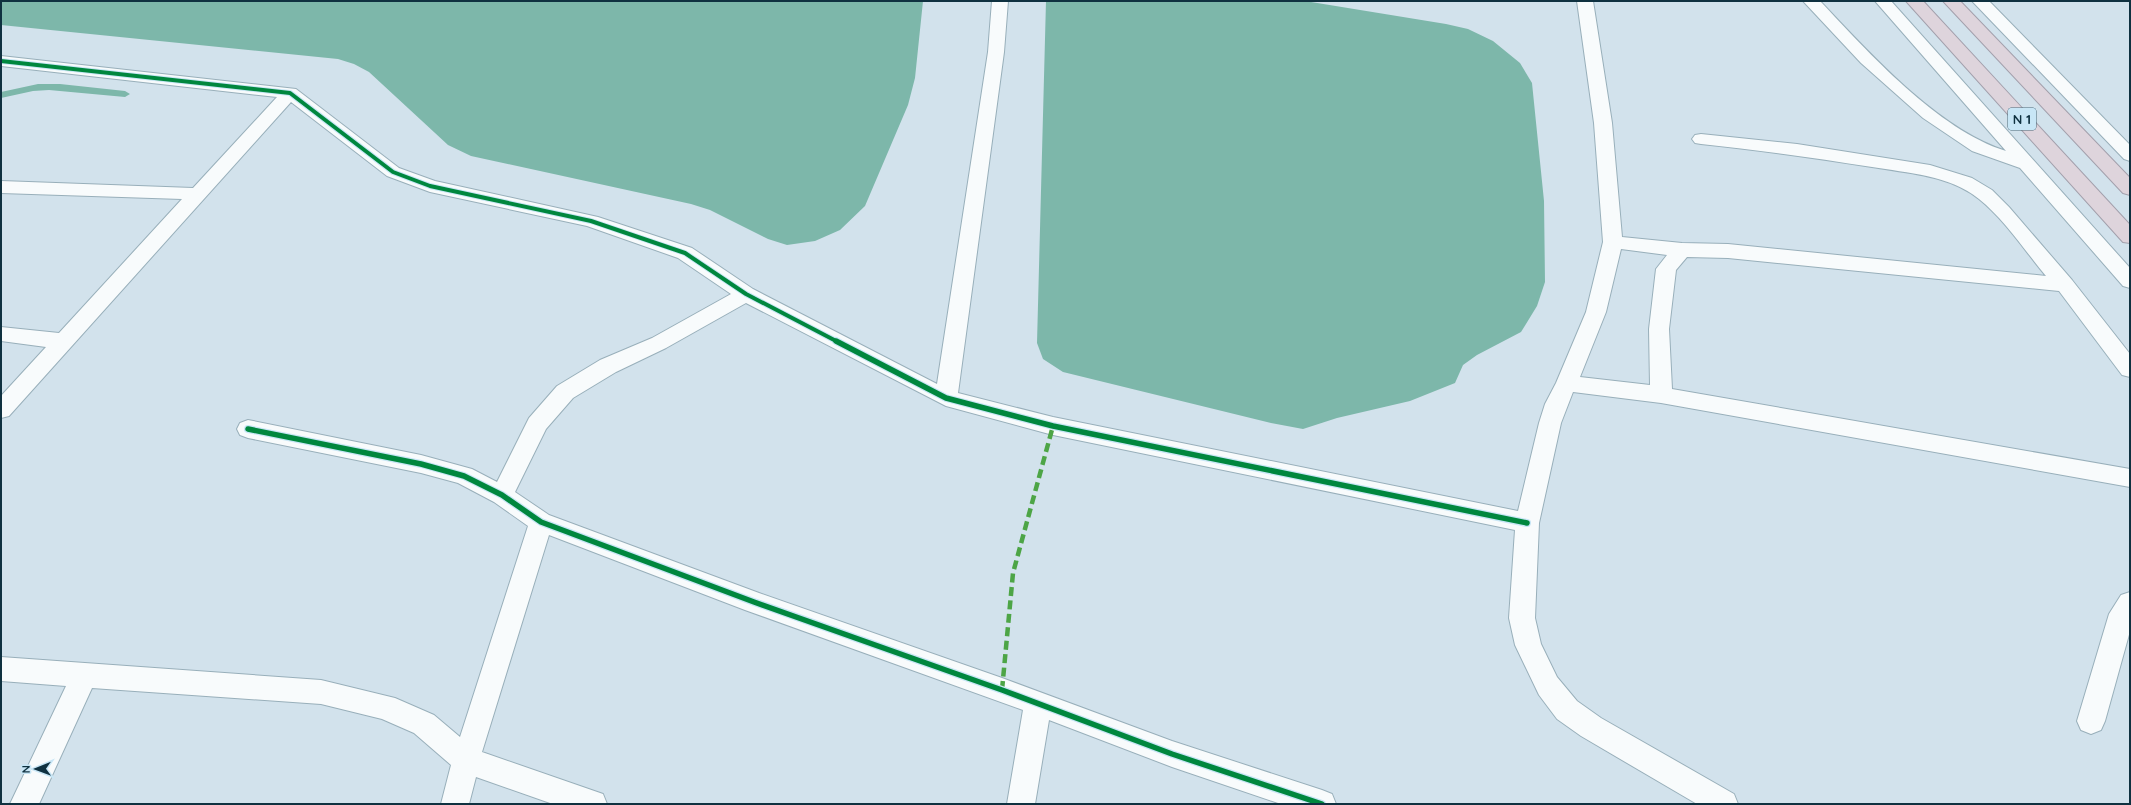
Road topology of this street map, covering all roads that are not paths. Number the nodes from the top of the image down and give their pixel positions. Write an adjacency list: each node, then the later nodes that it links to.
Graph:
1 (1000, 1): 29 (street)
2 (1585, 1): 19 (street)
3 (1811, 1): 14 (street)
4 (1884, 1): 14 (street)
5 (1914, 1): 18 (highway, N 1)
6 (1951, 1): 11 (highway, N 1)
7 (1980, 1): 10 (street)
8 (1, 62): 9 (street)
9 (290, 93): 17 (street); 23 (street)
10 (2122, 137): 11 (street); 13 (street)
11 (2082, 138): 16 (highway, N 1)
12 (1701, 140): 22 (street)
13 (2130, 155)
14 (2027, 164): 21 (street)
15 (1, 187): 17 (street)
16 (2130, 189)
17 (197, 194): 25 (street)
18 (2130, 237)
19 (1613, 242): 20 (street); 27 (street)
20 (1682, 250): 22 (street); 28 (street)
21 (2130, 281)
22 (2065, 285): 26 (street)
23 (746, 294): 29 (street); 33 (street)
24 (1, 334): 25 (street)
25 (65, 341): 30 (street)
26 (2130, 369)
27 (1567, 382): 28 (street); 35 (street)
28 (1661, 395): 32 (street)
29 (946, 398): 35 (street)
30 (1, 410)
31 (248, 429): 33 (street)
32 (2130, 478)
33 (502, 495): 34 (street)
34 (541, 522): 39 (street); 41 (street)
35 (1527, 523): 47 (street)
36 (2130, 603): 40 (street)
37 (1, 669): 38 (street)
38 (84, 675): 41 (street); 42 (street)
39 (1038, 704): 45 (street); 46 (street)
40 (2091, 721)
41 (466, 760): 43 (street); 44 (street)
42 (24, 804)
43 (455, 804)
44 (593, 804)
45 (1021, 804)
46 (1322, 804)
47 (1724, 804)

